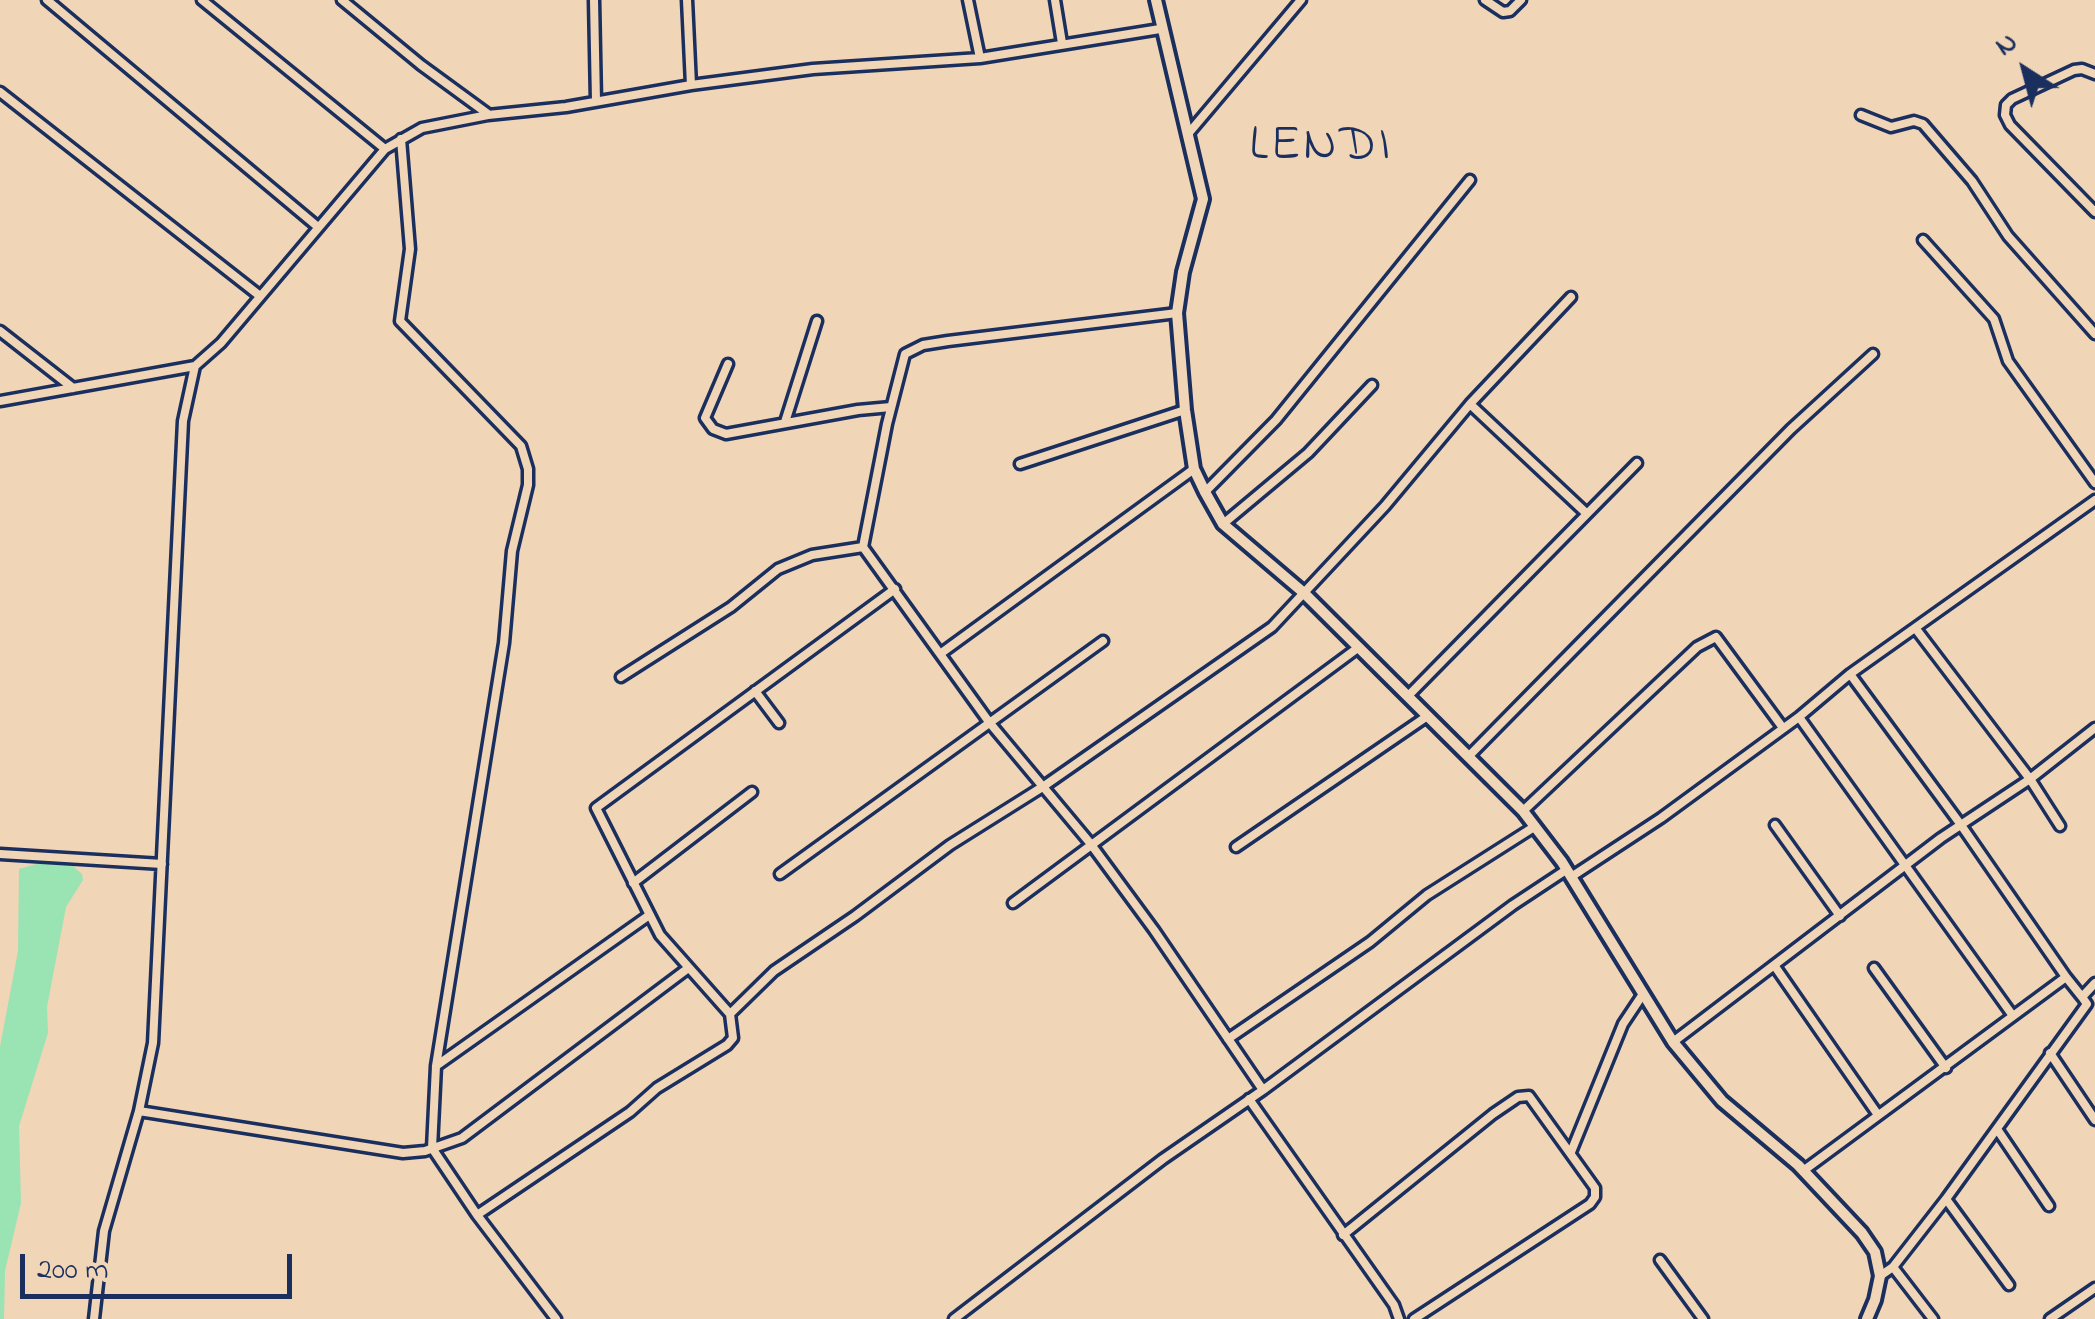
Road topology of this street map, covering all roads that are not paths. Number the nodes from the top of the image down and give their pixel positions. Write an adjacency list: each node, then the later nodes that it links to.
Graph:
1 (47, 0): 27 (street)
2 (202, 0): 12 (street)
3 (342, 0): 20 (street)
4 (594, 0): 19 (street)
5 (687, 0): 17 (street)
6 (968, 0): 15 (street)
7 (1055, 0): 14 (street)
8 (1156, 0): 13 (main road)
9 (1301, 0): 22 (street)
10 (1485, 0): 11 (street)
11 (1521, 0)
12 (213, 3): 24 (street)
13 (1160, 29): 14 (street); 22 (main road)
14 (1062, 43): 15 (street)
15 (980, 58): 17 (street)
16 (2095, 74): 26 (street)
17 (691, 85): 19 (street)
18 (0, 92): 29 (street)
19 (596, 101): 20 (street)
20 (488, 115): 23 (street)
21 (1861, 115): 34 (street)
22 (1188, 134): 31 (main road)
23 (401, 139): 24 (street); 103 (street)
24 (385, 149): 27 (street)
25 (1470, 180): 49 (street)
26 (2095, 212)
27 (318, 227): 29 (street)
28 (1924, 240): 48 (street)
29 (260, 296): 37 (street)
30 (1571, 296): 41 (street)
31 (1177, 313): 42 (street); 43 (main road)
32 (817, 321): 44 (street)
33 (0, 331): 39 (street)
34 (2095, 334)
35 (1873, 354): 70 (street)
36 (728, 364): 44 (street)
37 (195, 366): 39 (street); 82 (street)
38 (1372, 385): 52 (street)
39 (73, 388): 40 (street)
40 (0, 401)
41 (1470, 404): 51 (street); 55 (street)
42 (891, 408): 44 (street); 53 (street)
43 (1185, 410): 46 (street); 47 (main road)
44 (785, 422)
45 (1637, 463): 51 (street)
46 (1020, 464)
47 (1194, 469): 49 (main road); 59 (street)
48 (2095, 482)
49 (1205, 492): 52 (main road)
50 (2095, 500): 56 (street)
51 (1585, 512): 63 (street)
52 (1223, 524): 55 (main road)
53 (863, 547): 54 (street); 61 (street)
54 (895, 589): 59 (street); 62 (street)
55 (1304, 593): 58 (main road); 72 (street)
56 (1916, 629): 60 (street); 71 (street)
57 (1103, 641): 66 (street)
58 (1359, 647): 63 (main road); 79 (street)
59 (940, 654): 66 (street)
60 (1850, 674): 65 (street); 76 (street)
61 (621, 677)
62 (756, 692): 67 (street); 86 (street)
63 (1408, 696): 64 (main road)
64 (1426, 716): 70 (main road); 80 (street)
65 (1798, 717): 68 (street); 83 (street)
66 (988, 722): 72 (street); 84 (street)
67 (779, 723)
68 (1783, 728): 74 (street); 85 (street)
69 (2095, 728): 71 (street)
70 (1468, 757): 74 (main road)
71 (2030, 779): 76 (street); 78 (street)
72 (1044, 786): 79 (street); 97 (street)
73 (752, 792): 86 (street)
74 (1523, 811): 77 (main road)
75 (1775, 824): 89 (street)
76 (1962, 824): 83 (street); 93 (street)
77 (1534, 826): 85 (main road); 100 (street)
78 (2060, 826)
79 (1090, 843): 87 (street); 100 (street)
80 (1236, 847)
81 (0, 854): 82 (street)
82 (162, 864): 107 (street)
83 (1905, 866): 89 (street); 99 (street)
84 (780, 874)
85 (1569, 874): 95 (main road); 105 (street)
86 (633, 883): 88 (street)
87 (1013, 903)
88 (648, 916): 91 (street); 103 (street)
89 (1840, 916): 90 (street)
90 (1774, 965): 101 (street); 108 (street)
91 (687, 968): 97 (street); 111 (street)
92 (1874, 968): 104 (street)
93 (2066, 976): 96 (street); 99 (street)
94 (2095, 983): 96 (street)
95 (1643, 994): 101 (main road); 112 (street)
96 (2084, 1000): 98 (street); 102 (street)
97 (730, 1014): 116 (street)
98 (2095, 1014)
99 (2013, 1016): 104 (street)
100 (1228, 1039): 105 (street)
101 (1673, 1042): 113 (main road)
102 (2050, 1054): 109 (street); 110 (street)
103 (436, 1066): 111 (street)
104 (1946, 1068): 108 (street)
105 (1263, 1090): 106 (street)
106 (1249, 1099): 117 (street); 125 (street)
107 (140, 1111): 111 (street); 123 (street)
108 (1878, 1114): 113 (street)
109 (2095, 1120)
110 (1996, 1129): 114 (street); 115 (street)
111 (432, 1148): 116 (street)
112 (1571, 1152): 117 (street); 127 (street)
113 (1803, 1171): 120 (main road)
114 (1946, 1199): 119 (street); 121 (street)
115 (2049, 1206)
116 (478, 1215): 124 (street)
117 (1343, 1234): 126 (street)
118 (1660, 1260): 128 (street)
119 (1893, 1267): 120 (street); 130 (street)
120 (1880, 1276): 129 (main road)
121 (2009, 1286)
122 (2095, 1288): 131 (street)
123 (94, 1319)
124 (556, 1319)
125 (954, 1319)
126 (1399, 1319)
127 (1414, 1319)
128 (1703, 1319)
129 (1867, 1319)
130 (1934, 1319)
131 (2050, 1319)

